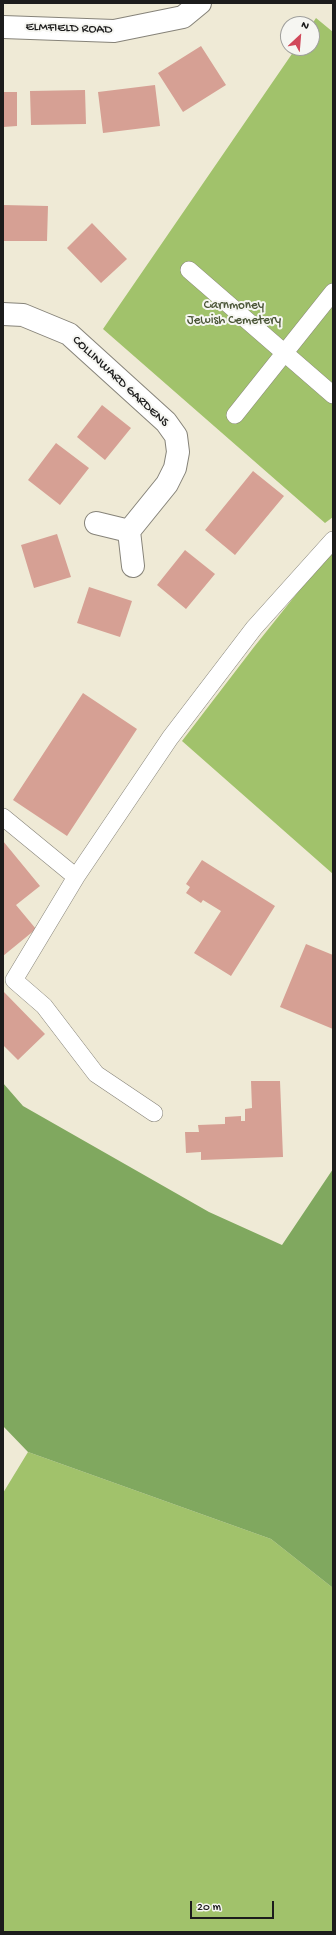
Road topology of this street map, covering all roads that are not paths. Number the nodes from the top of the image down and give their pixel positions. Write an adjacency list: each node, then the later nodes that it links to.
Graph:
1 (200, 3): 2 (street, ELMFIELD ROAD)
2 (3, 27)
3 (189, 270): 6 (lane)
4 (333, 292): 6 (lane)
5 (3, 314): 10 (street, COLLINWARD GARDENS)
6 (285, 353): 7 (lane); 8 (lane)
7 (333, 395)
8 (235, 415)
9 (96, 523): 10 (street)
10 (129, 531): 12 (street)
11 (333, 540): 14 (lane)
12 (133, 566)
13 (3, 816): 14 (lane)
14 (76, 877): 15 (lane)
15 (154, 1114)

